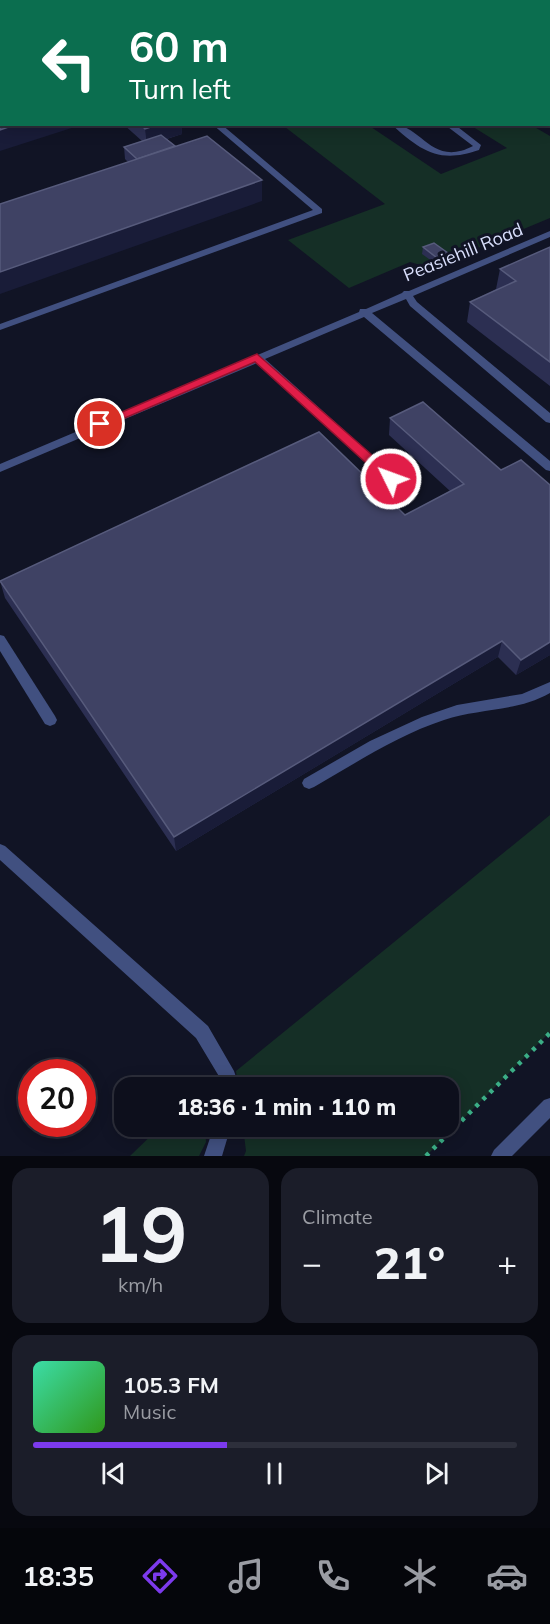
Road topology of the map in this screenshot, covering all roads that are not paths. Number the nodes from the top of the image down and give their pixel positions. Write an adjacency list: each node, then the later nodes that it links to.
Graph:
1 (218, 126): 7 (lane)
2 (397, 126): 3 (lane)
3 (451, 126)
4 (550, 234): 5 (lane, Peasiehill Road)
5 (407, 293): 6 (lane, Peasiehill Road); 9 (lane)
6 (363, 311): 8 (lane, Peasiehill Road); 10 (lane)
7 (0, 327)
8 (257, 357): 11 (lane, Peasiehill Road); 12 (lane)
9 (550, 419)
10 (550, 467)
11 (0, 468)
12 (391, 479)
13 (0, 640): 15 (lane)
14 (550, 687): 16 (lane)
15 (50, 720)
16 (309, 783)
17 (0, 851): 18 (lane)
18 (228, 1077)
19 (550, 1106): 22 (lane)
20 (219, 1137): 21 (lane)
21 (213, 1156)
22 (501, 1156)

